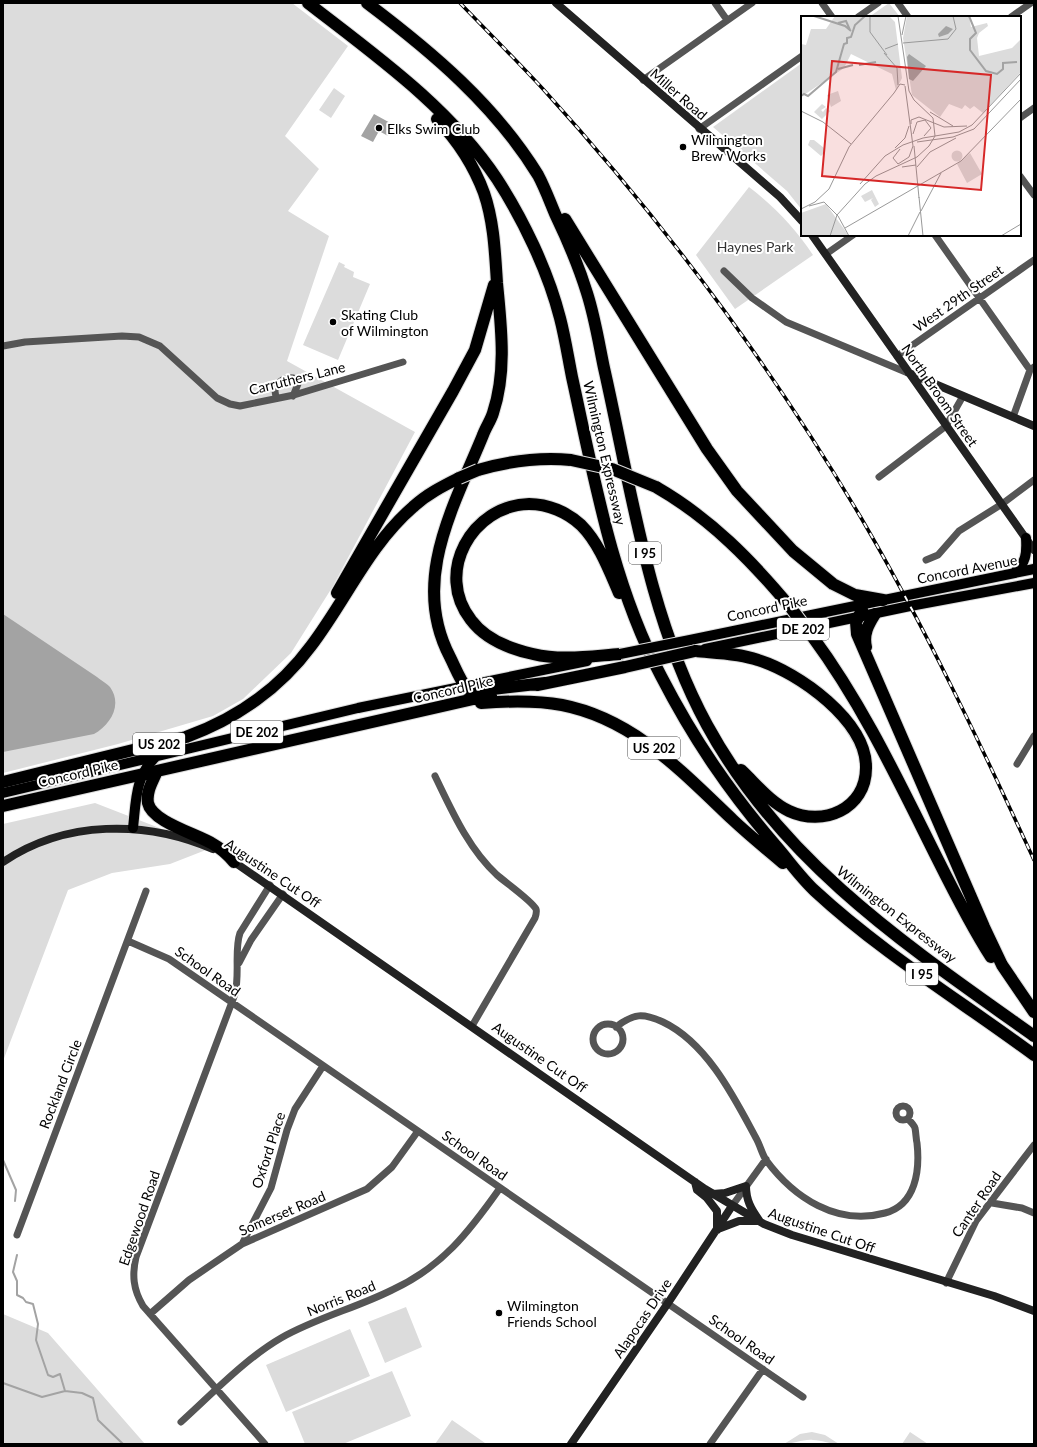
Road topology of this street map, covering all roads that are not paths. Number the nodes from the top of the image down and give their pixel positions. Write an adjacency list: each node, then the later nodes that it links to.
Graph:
1 (308, 3): 15 (highway, Wilmington Expressway / I 95)
2 (367, 3): 21 (highway, Wilmington Expressway / I 95)
3 (556, 3): 17 (street, Miller Road)
4 (715, 3): 14 (street)
5 (752, 3): 14 (street)
6 (822, 3): 10 (street)
7 (878, 3): 11 (street)
8 (898, 3): 12 (street)
9 (1032, 4): 13 (street)
10 (831, 16)
11 (859, 16)
12 (907, 16)
13 (1013, 16)
14 (727, 20): 17 (street)
15 (352, 37): 31 (highway); 67 (highway, Wilmington Expressway / I 95)
16 (801, 57): 20 (street)
17 (643, 80): 20 (street, Miller Road)
18 (1034, 108): 19 (street)
19 (1021, 117)
20 (699, 129): 24 (street, Miller Road)
21 (539, 176): 55 (highway); 63 (highway, Wilmington Expressway / I 95)
22 (1021, 177): 23 (street)
23 (1034, 196)
24 (801, 220)
25 (813, 236): 28 (street)
26 (853, 236): 28 (street)
27 (936, 236): 32 (street)
28 (826, 254): 34 (street, North Broom Street)
29 (1034, 260): 32 (street, West 29th Street)
30 (724, 271): 37 (street)
31 (497, 274): 61 (highway); 65 (highway)
32 (980, 298): 34 (street, West 29th Street); 36 (street)
33 (3, 346): 40 (street, Carruthers Lane)
34 (897, 356): 37 (street, North Broom Street)
35 (403, 362): 38 (street, Carruthers Lane)
36 (1032, 368): 41 (street)
37 (908, 373): 39 (street); 42 (street, North Broom Street)
38 (293, 396): 40 (street, Carruthers Lane); 40 (street)
39 (963, 396): 41 (street); 42 (street)
40 (277, 398)
41 (1013, 417): 43 (street)
42 (946, 426): 44 (street); 46 (street, North Broom Street)
43 (1034, 426)
44 (879, 477)
45 (1034, 480): 46 (street)
46 (1002, 504): 47 (street, North Broom Street); 49 (street)
47 (1026, 538): 48 (street, North Broom Street); 51 (main road)
48 (1034, 550)
49 (926, 560)
50 (1034, 569): 51 (main road, Concord Avenue / DE 202)
51 (1014, 574): 54 (main road, Concord Avenue / DE 202)
52 (1034, 577): 57 (main road)
53 (1034, 583): 56 (main road, Concord Avenue / DE 202)
54 (905, 596): 55 (main road, Concord Pike / DE 202)
55 (883, 600): 60 (main road, Concord Pike / DE 202, bridge)
56 (910, 606): 58 (main road, Concord Pike / DE 202)
57 (860, 614): 58 (main road, Concord Pike / DE 202); 59 (main road, Concord Pike / DE 202); 62 (highway)
58 (875, 614): 62 (highway)
59 (695, 651): 63 (highway); 64 (highway, Concord Pike / DE 202, bridge)
60 (620, 654): 65 (main road, Concord Pike / DE 202); 67 (highway)
61 (295, 664): 74 (highway, US 202); 87 (highway, US 202, bridge)
62 (871, 666): 87 (highway)
63 (683, 675): 90 (highway, Wilmington Expressway / I 95)
64 (545, 683): 65 (highway); 66 (highway, Concord Pike / DE 202)
65 (465, 686): 69 (main road, Concord Pike / DE 202)
66 (452, 705): 71 (highway, Concord Pike / US 202); 81 (highway, US 202)
67 (682, 716): 81 (highway, Wilmington Expressway / I 95)
68 (1034, 736): 70 (street)
69 (157, 756): 72 (main road); 75 (main road, Concord Pike / DE 202)
70 (1017, 764)
71 (157, 771): 72 (highway, Concord Pike / US 202); 79 (highway)
72 (142, 774): 76 (highway, Concord Pike / US 202); 77 (main road)
73 (435, 776): 88 (street)
74 (3, 782)
75 (3, 793)
76 (3, 806)
77 (134, 828): 78 (street, Augustine Cut Off); 79 (street, Augustine Cut Off)
78 (3, 862)
79 (234, 862): 80 (street, Augustine Cut Off)
80 (270, 885): 83 (street, Augustine Cut Off); 85 (street, Edgewood Road)
81 (813, 890): 91 (highway, Wilmington Expressway / I 95)
82 (146, 891): 84 (street, Rockland Circle)
83 (283, 894): 85 (street, Edgewood Road); 88 (street, Augustine Cut Off)
84 (128, 941): 86 (street, School Road); 106 (street, Rockland Circle)
85 (238, 965): 86 (street, Edgewood Road)
86 (232, 1003): 92 (street, School Road); 111 (street, Edgewood Road)
87 (1034, 1013)
88 (472, 1026): 97 (street, Augustine Cut Off)
89 (616, 1027): 89 (street); 96 (street)
90 (1034, 1036)
91 (1034, 1055)
92 (323, 1066): 94 (street, School Road); 107 (street, Oxford Place)
93 (908, 1119): 96 (street)
94 (418, 1131): 99 (street, School Road); 107 (street, Somerset Road)
95 (1034, 1145): 101 (street, Canter Road)
96 (766, 1159): 98 (street)
97 (695, 1182): 100 (street, Augustine Cut Off); 105 (street)
98 (746, 1186): 100 (street); 102 (street); 104 (street)
99 (500, 1188): 109 (street, School Road); 113 (street, Norris Road)
100 (713, 1194): 102 (street, Augustine Cut Off)
101 (992, 1203): 103 (street); 108 (street, Canter Road)
102 (732, 1206): 104 (street, Augustine Cut Off); 105 (street, Alapocas Drive)
103 (1034, 1213)
104 (761, 1222): 105 (street); 108 (street, Augustine Cut Off)
105 (717, 1230): 109 (street, Alapocas Drive)
106 (17, 1235)
107 (242, 1244): 111 (street, Somerset Road)
108 (946, 1283): 110 (street, Augustine Cut Off)
109 (668, 1303): 112 (street, School Road); 117 (street, Alapocas Drive)
110 (1034, 1311)
111 (150, 1314): 113 (street, Edgewood Road)
112 (763, 1369): 114 (street, School Road); 118 (street)
113 (218, 1390): 115 (street, Norris Road); 116 (street, Edgewood Road)
114 (803, 1397)
115 (181, 1422)
116 (265, 1444)
117 (571, 1444)
118 (710, 1444)

